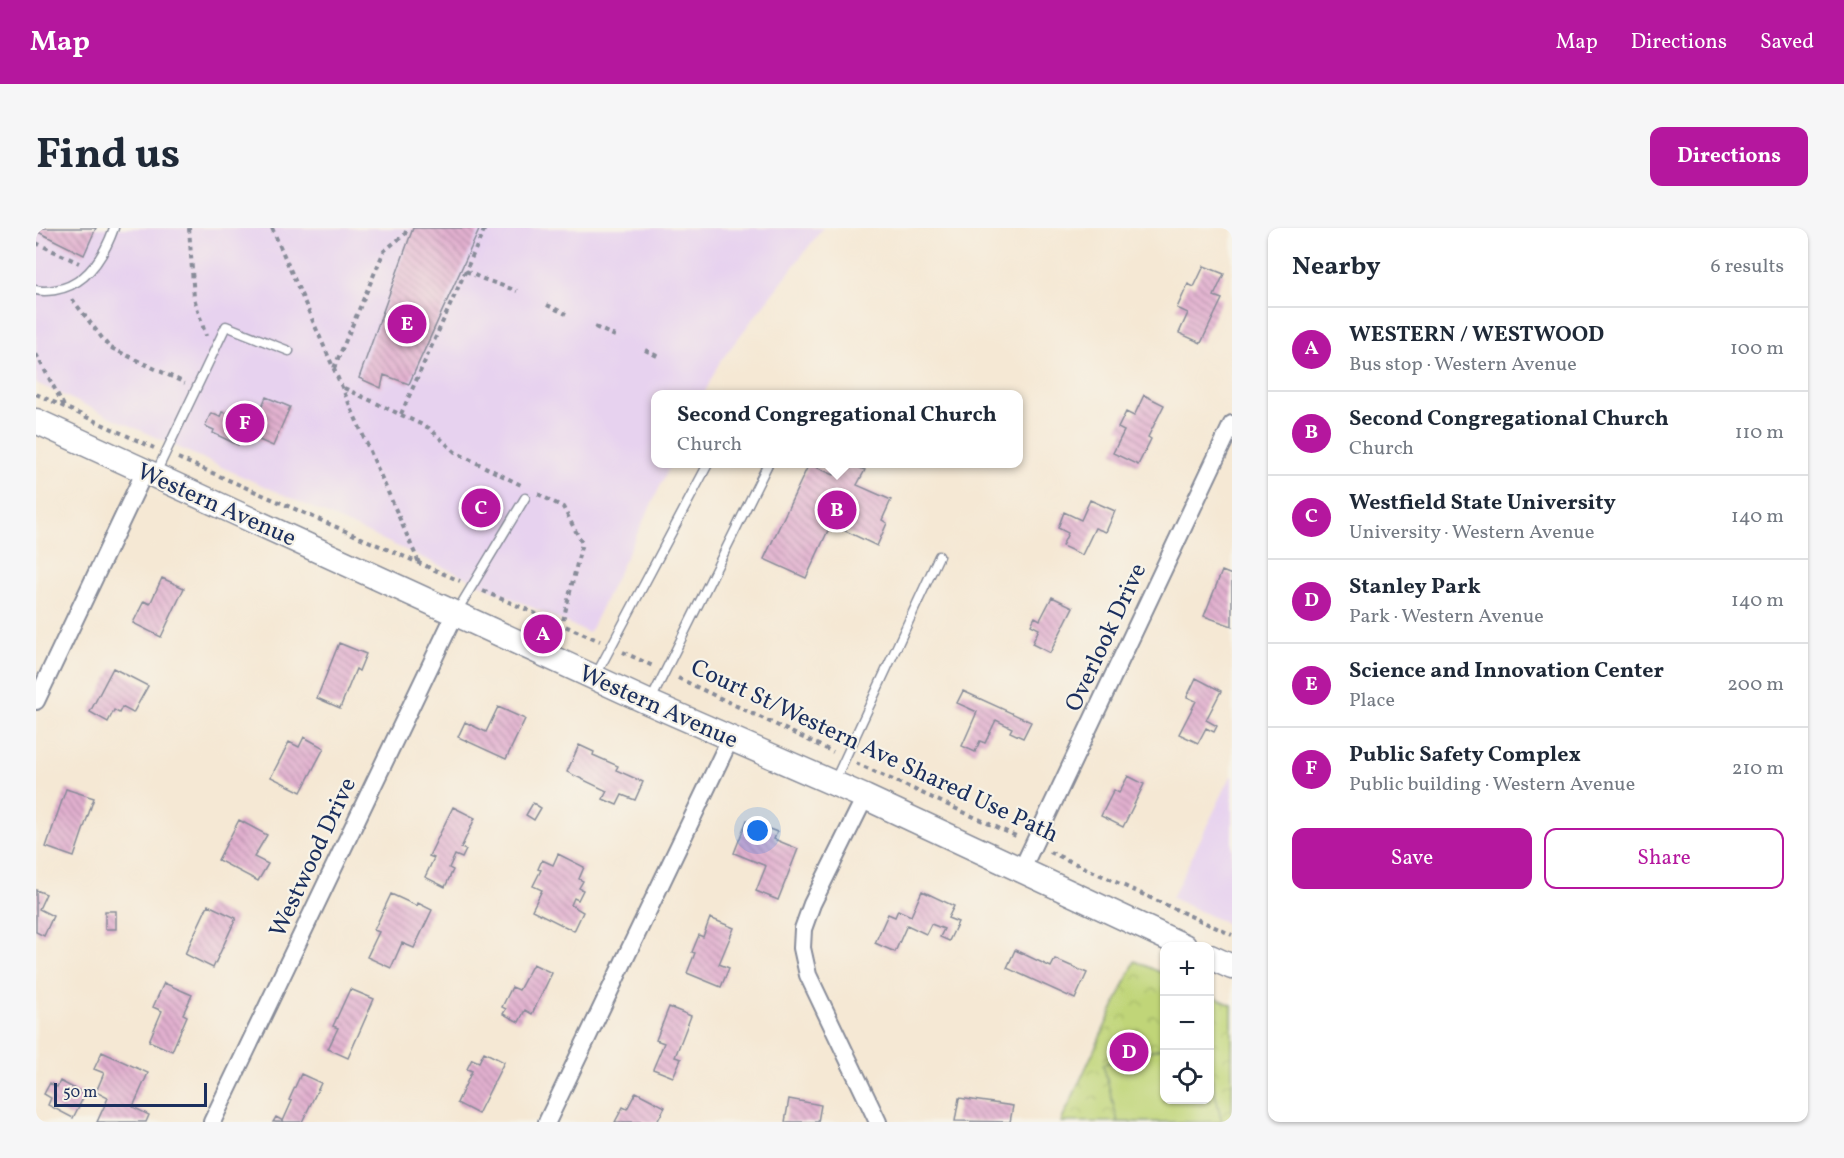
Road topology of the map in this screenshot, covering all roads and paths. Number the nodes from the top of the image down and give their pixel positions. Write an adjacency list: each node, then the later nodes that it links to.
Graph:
1 (114, 228): 7 (lane)
2 (189, 228): 19 (path)
3 (272, 228): 21 (path)
4 (407, 228): 21 (path)
5 (486, 228): 8 (path)
6 (36, 243): 7 (path)
7 (91, 270): 9 (lane)
8 (466, 271): 11 (path); 26 (path)
9 (64, 289): 10 (lane); 22 (path)
10 (36, 290)
11 (517, 291)
12 (547, 305): 13 (path)
13 (566, 314)
14 (595, 327): 15 (path)
15 (615, 336)
16 (645, 350): 20 (path)
17 (289, 351): 19 (lane)
18 (36, 354): 25 (path)
19 (212, 355): 22 (lane)
20 (661, 358)
21 (333, 369): 23 (path)
22 (196, 388): 29 (lane)
23 (344, 388): 26 (path); 35 (path)
24 (36, 394): 25 (path)
25 (65, 407): 29 (path)
26 (401, 414): 39 (path)
27 (36, 421): 32 (main road, Western Avenue)
28 (1232, 424): 49 (street, Overlook Drive)
29 (165, 453): 32 (lane); 35 (path)
30 (706, 468): 40 (lane)
31 (766, 468): 41 (lane)
32 (150, 473): 38 (main road, Western Avenue); 43 (street)
33 (525, 498): 38 (lane)
34 (939, 556): 46 (lane)
35 (420, 565): 36 (path)
36 (439, 572)
37 (502, 599): 39 (path, Court St/Western Ave Shared Use Path)
38 (455, 614): 42 (main road, Western Avenue); 55 (street, Westwood Drive)
39 (562, 625): 40 (path, Court St/Western Ave Shared Use Path)
40 (612, 647): 41 (path, Court St/Western Ave Shared Use Path); 42 (lane)
41 (665, 672): 44 (lane); 46 (path, Court St/Western Ave Shared Use Path)
42 (595, 677): 44 (main road, Western Avenue)
43 (36, 701)
44 (650, 703): 45 (main road, Western Avenue)
45 (730, 739): 47 (main road, Western Avenue); 56 (street)
46 (845, 758): 47 (lane); 49 (path, Court St/Western Ave Shared Use Path)
47 (833, 783): 48 (main road, Western Avenue)
48 (864, 797): 50 (main road, Western Avenue); 57 (street)
49 (1034, 844): 50 (street, Overlook Drive); 51 (path, Court St/Western Ave Shared Use Path)
50 (1021, 871): 52 (main road, Western Avenue)
51 (1232, 935)
52 (1175, 942)
53 (1214, 959): 54 (main road)
54 (1232, 967)
55 (212, 1122)
56 (547, 1122)
57 (878, 1122)

